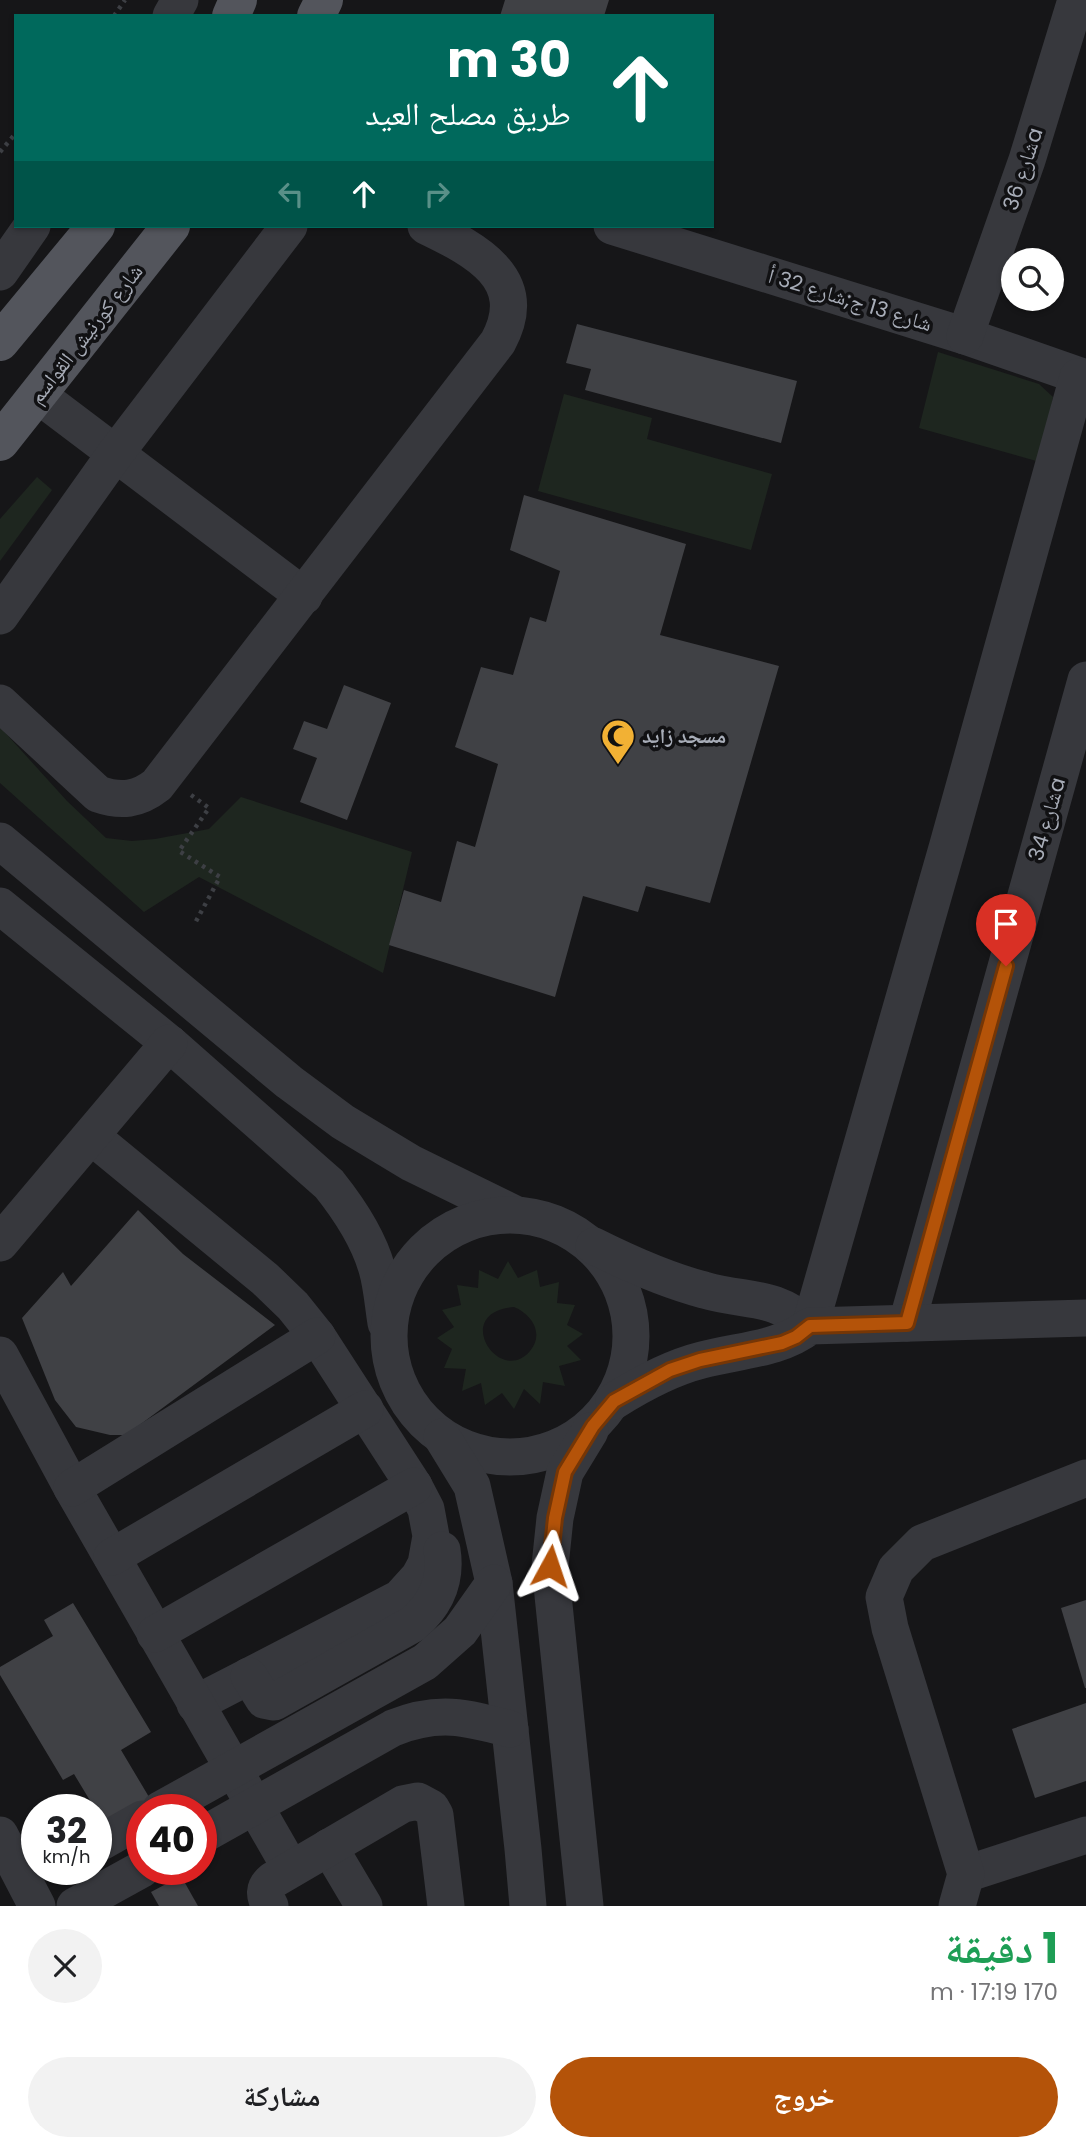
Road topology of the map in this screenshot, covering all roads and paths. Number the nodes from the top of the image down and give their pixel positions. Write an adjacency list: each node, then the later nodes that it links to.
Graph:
1 (1076, 0): 11 (street, شارع 36a)
2 (14, 135): 3 (path)
3 (0, 152)
4 (31, 228): 10 (street)
5 (94, 228): 12 (main road)
6 (168, 228): 14 (main road, شارع كورنيش القواسم)
7 (287, 228): 16 (street)
8 (432, 228): 17 (street)
9 (618, 228): 11 (street, شارع 13 ج;شارع 32 أ)
10 (0, 272)
11 (965, 336): 13 (street, شارع 13 ج;شارع 32 أ)
12 (0, 342)
13 (1082, 378): 32 (street)
14 (38, 395): 15 (main road, شارع كورنيش القواسم); 16 (street)
15 (0, 442)
16 (115, 454): 17 (street); 18 (street)
17 (304, 596): 21 (street)
18 (0, 616)
19 (1086, 680): 31 (street, شارع 34a)
20 (0, 703): 21 (street)
21 (157, 785): 24 (path)
22 (0, 841): 27 (street)
23 (2, 909): 25 (street)
24 (194, 925)
25 (169, 1043): 26 (street); 33 (street)
26 (91, 1136): 28 (street); 34 (street)
27 (516, 1215): 29 (street); 33 (street)
28 (0, 1243)
29 (589, 1243): 32 (street); 37 (street)
30 (1086, 1318): 31 (street)
31 (907, 1323): 32 (street)
32 (810, 1326): 37 (street)
33 (388, 1335): 38 (street)
34 (317, 1336): 36 (street); 41 (street)
35 (0, 1356): 41 (street)
36 (365, 1409): 40 (street); 42 (street)
37 (603, 1414): 38 (street); 63 (street)
38 (442, 1437): 43 (street)
39 (1086, 1478): 57 (street)
40 (414, 1486): 44 (street); 45 (street)
41 (72, 1488): 42 (street)
42 (111, 1557): 44 (street)
43 (494, 1583): 46 (street); 47 (street)
44 (155, 1634): 45 (street)
45 (195, 1704): 47 (street)
46 (509, 1729): 49 (street); 62 (street)
47 (233, 1769): 48 (street); 49 (street)
48 (188, 1794)
49 (255, 1806): 50 (street); 54 (street)
50 (217, 1827)
51 (0, 1835): 56 (street)
52 (1086, 1835): 57 (street)
53 (329, 1847): 54 (street); 60 (street); 61 (street)
54 (292, 1869): 59 (street)
55 (126, 1878): 58 (street)
56 (38, 1886)
57 (962, 1890)
58 (75, 1906)
59 (270, 1906)
60 (364, 1906)
61 (446, 1906)
62 (527, 1906)
63 (585, 1906)

